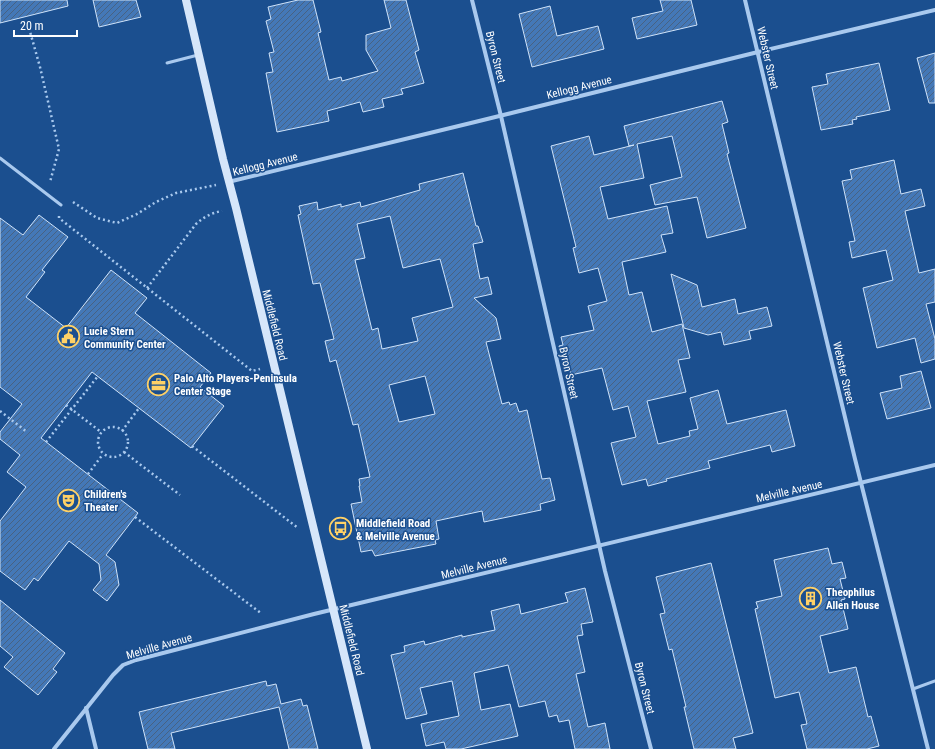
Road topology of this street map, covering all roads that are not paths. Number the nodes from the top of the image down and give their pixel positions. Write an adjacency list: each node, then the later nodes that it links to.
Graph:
1 (186, 0): 6 (main road, Middlefield Road)
2 (472, 0): 8 (street, Byron Street)
3 (745, 0): 5 (street, Webster Street)
4 (935, 10): 5 (street, Kellogg Avenue)
5 (758, 52): 8 (street, Kellogg Avenue); 13 (street, Webster Street)
6 (198, 55): 7 (lane); 10 (main road, Middlefield Road)
7 (167, 63)
8 (501, 116): 10 (street, Kellogg Avenue); 14 (street, Byron Street)
9 (0, 158): 11 (lane)
10 (228, 182): 15 (main road, Middlefield Road)
11 (61, 206)
12 (935, 465): 13 (street, Melville Avenue)
13 (861, 483): 14 (street, Melville Avenue); 17 (street, Webster Street)
14 (600, 546): 15 (street, Melville Avenue); 22 (street, Byron Street)
15 (333, 610): 18 (street, Melville Avenue); 21 (main road, Middlefield Road)
16 (935, 681): 17 (lane)
17 (913, 689): 23 (street, Webster Street)
18 (86, 708): 19 (street, Melville Avenue); 20 (street)
19 (54, 749)
20 (96, 749)
21 (367, 749)
22 (651, 749)
23 (928, 749)

